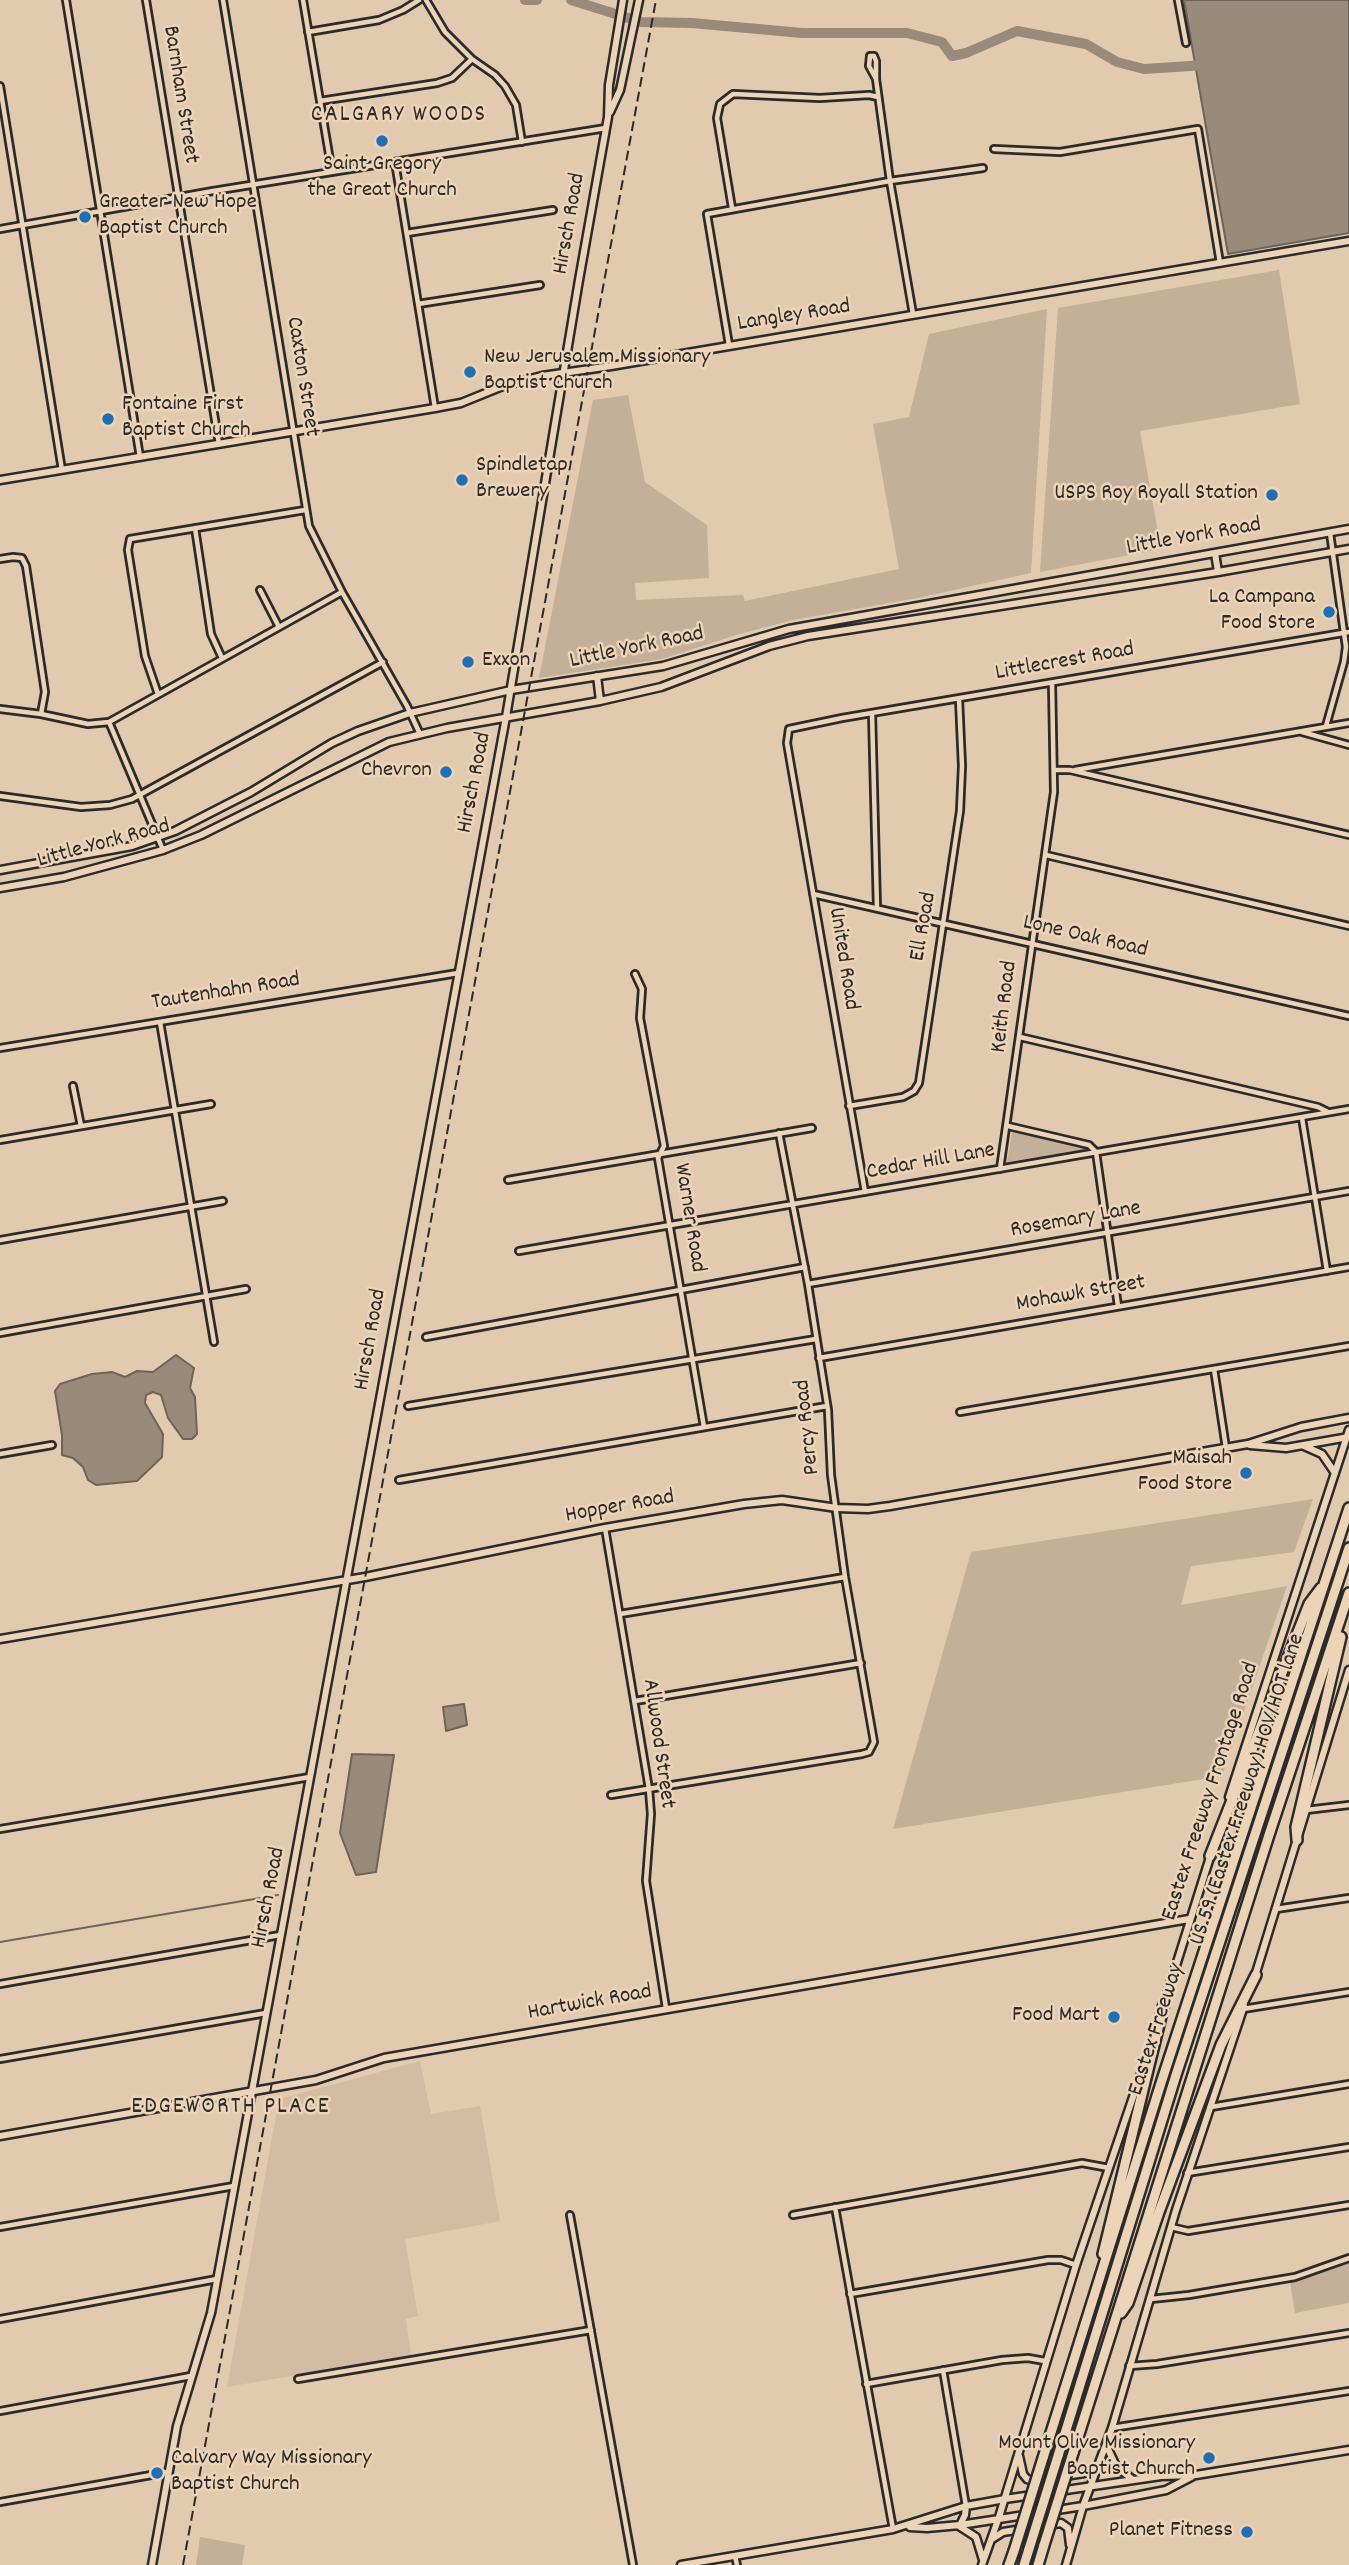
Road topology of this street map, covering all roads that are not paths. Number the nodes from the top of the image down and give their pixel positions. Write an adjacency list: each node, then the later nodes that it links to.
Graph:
1 (66, 0): 29 (street)
2 (146, 0): 26 (street, Barnham Street)
3 (223, 0): 25 (street, Caxton Street)
4 (303, 0): 10 (street)
5 (419, 0): 10 (street)
6 (426, 0): 12 (street)
7 (623, 0): 17 (main road, Hirsch Road)
8 (639, 0): 17 (main road, Hirsch Road)
9 (1178, 0): 11 (street)
10 (308, 32): 16 (street)
11 (1186, 43)
12 (472, 59): 16 (street); 19 (street)
13 (876, 79): 15 (street)
14 (0, 86): 30 (street)
15 (878, 96): 24 (street); 27 (street)
16 (320, 101): 23 (street)
17 (608, 117): 18 (main road, Hirsch Road)
18 (606, 128): 19 (street); 39 (main road, Hirsch Road)
19 (523, 142): 21 (street)
20 (994, 149): 34 (street)
21 (395, 162): 23 (street); 32 (street)
22 (983, 168): 24 (street)
23 (331, 172): 25 (street)
24 (890, 181): 27 (street); 37 (street)
25 (252, 185): 26 (street); 41 (street, Caxton Street)
26 (177, 199): 29 (street); 42 (street, Barnham Street)
27 (732, 208): 38 (street)
28 (554, 210): 32 (street)
29 (99, 212): 30 (street); 43 (street)
30 (22, 225): 31 (street); 44 (street)
31 (0, 229)
32 (407, 233): 36 (street)
33 (1349, 241): 34 (main road, Langley Road)
34 (1220, 263): 37 (main road, Langley Road)
35 (540, 285): 36 (street)
36 (418, 304): 40 (street)
37 (914, 314): 38 (main road, Langley Road)
38 (729, 345): 39 (main road, Langley Road)
39 (564, 372): 40 (main road, Langley Road); 63 (main road, Hirsch Road)
40 (435, 408): 41 (main road, Langley Road)
41 (292, 433): 42 (main road, Langley Road); 46 (street, Caxton Street)
42 (219, 444): 43 (main road, Langley Road)
43 (140, 457): 44 (main road, Langley Road)
44 (62, 470): 45 (main road, Langley Road)
45 (0, 481)
46 (305, 510): 47 (street); 56 (street, Caxton Street)
47 (195, 528): 59 (street); 64 (street)
48 (1349, 529): 49 (main road, Little York Road)
49 (1330, 532): 51 (street); 52 (main road, Little York Road)
50 (1349, 549): 51 (main road, Little York Road)
51 (1332, 552): 54 (main road, Little York Road); 58 (street)
52 (1215, 553): 54 (main road); 61 (main road, Little York Road)
53 (0, 559): 70 (street)
54 (1218, 572): 66 (main road, Little York Road)
55 (260, 590): 57 (street)
56 (342, 592): 57 (street); 60 (street, Caxton Street)
57 (279, 627): 59 (street)
58 (1347, 632): 62 (street, Littlecrest Road); 74 (street)
59 (222, 658): 64 (street)
60 (383, 662): 68 (street, Caxton Street); 82 (street)
61 (597, 676): 63 (main road, Little York Road); 66 (main road)
62 (1052, 683): 65 (street, Littlecrest Road); 79 (street, Keith Road)
63 (511, 690): 68 (main road, Little York Road); 71 (main road, Hirsch Road)
64 (158, 694): 72 (street)
65 (959, 698): 69 (street, Littlecrest Road); 95 (street, Ell Road)
66 (600, 701): 71 (main road, Little York Road)
67 (0, 709): 70 (street)
68 (410, 713): 77 (street, Caxton Street); 84 (main road, Little York Road)
69 (872, 713): 75 (street, Littlecrest Road); 94 (street)
70 (41, 714): 72 (street)
71 (506, 717): 77 (main road, Little York Road); 98 (main road, Hirsch Road)
72 (109, 722): 82 (street)
73 (1349, 723): 74 (street)
74 (1326, 726): 76 (street)
75 (788, 732): 93 (street, United Road)
76 (1300, 732): 78 (street); 80 (street)
77 (420, 734): 85 (main road, Little York Road)
78 (1349, 745)
79 (1054, 770): 80 (street); 87 (street, Keith Road)
80 (1070, 770): 83 (street)
81 (0, 796): 82 (street)
82 (139, 796): 84 (street)
83 (1349, 835)
84 (156, 838): 85 (street); 86 (main road, Little York Road)
85 (163, 850): 90 (main road, Little York Road)
86 (86, 855): 88 (main road, Little York Road); 90 (main road)
87 (1046, 855): 96 (street); 97 (street, Keith Road)
88 (33, 864): 89 (main road, Little York Road); 91 (main road)
89 (0, 870)
90 (88, 871): 91 (main road, Little York Road)
91 (36, 881): 92 (main road, Little York Road)
92 (0, 888)
93 (813, 894): 94 (street, Lone Oak Road); 106 (street, United Road)
94 (877, 908): 95 (street, Lone Oak Road)
95 (942, 923): 97 (street, Lone Oak Road); 106 (street, Ell Road)
96 (1349, 926)
97 (1032, 944): 100 (street, Lone Oak Road); 102 (street, Keith Road)
98 (458, 973): 101 (street, Tautenhahn Road); 166 (main road, Hirsch Road)
99 (635, 974): 117 (street, Warner Road)
100 (1349, 1016)
101 (160, 1022): 103 (street, Tautenhahn Road); 108 (street)
102 (1020, 1037): 109 (street); 112 (street, Keith Road)
103 (0, 1048)
104 (73, 1086): 111 (street)
105 (211, 1104): 108 (street)
106 (849, 1106): 121 (street, United Road)
107 (1349, 1109): 109 (street, Cedar Hill Lane)
108 (174, 1110): 111 (street); 125 (street)
109 (1329, 1112): 110 (street, Cedar Hill Lane)
110 (1302, 1118): 116 (street, Cedar Hill Lane); 122 (street)
111 (81, 1126): 115 (street)
112 (1007, 1126): 116 (street); 118 (street, Keith Road)
113 (812, 1128): 114 (street)
114 (779, 1133): 117 (street); 124 (street, Percy Road)
115 (0, 1140)
116 (1096, 1152): 118 (street, Cedar Hill Lane); 127 (street)
117 (661, 1153): 119 (street); 126 (street, Warner Road)
118 (1000, 1169): 121 (street, Cedar Hill Lane)
119 (508, 1180)
120 (1349, 1191): 122 (street, Rosemary Lane)
121 (865, 1192): 124 (street, Cedar Hill Lane)
122 (1315, 1197): 127 (street, Rosemary Lane); 132 (street)
123 (223, 1201): 125 (street)
124 (793, 1205): 126 (street, Cedar Hill Lane); 130 (street, Percy Road)
125 (192, 1206): 128 (street); 136 (street)
126 (670, 1225): 129 (street, Cedar Hill Lane); 135 (street, Warner Road)
127 (1107, 1234): 133 (street, Rosemary Lane); 137 (street)
128 (0, 1240)
129 (519, 1251)
130 (805, 1267): 133 (street, Percy Road); 135 (street)
131 (1349, 1267): 132 (street, Mohawk Street)
132 (1326, 1271): 137 (street, Mohawk Street)
133 (808, 1284): 140 (street, Percy Road)
134 (246, 1289): 136 (street)
135 (681, 1289): 139 (street); 143 (street, Warner Road)
136 (206, 1295): 138 (street); 141 (street)
137 (1118, 1306): 144 (street, Mohawk Street)
138 (0, 1332)
139 (426, 1337)
140 (816, 1339): 143 (street); 144 (street, Percy Road)
141 (214, 1342)
142 (1349, 1346): 145 (street)
143 (693, 1358): 146 (street); 150 (street, Warner Road)
144 (819, 1358): 147 (street, Percy Road)
145 (1214, 1369): 148 (street); 155 (street)
146 (408, 1406)
147 (827, 1406): 150 (street); 161 (street, Percy Road)
148 (960, 1412)
149 (1349, 1418): 152 (main road, Hopper Road)
150 (704, 1427): 160 (street)
151 (1348, 1435): 154 (main road, Hopper Road); 158 (main road, Eastex Freeway Frontage Road)
152 (1248, 1444): 154 (main road, Hopper Road); 155 (main road, Hopper Road)
153 (52, 1445): 157 (street)
154 (1302, 1445): 159 (main road)
155 (1226, 1448): 161 (main road, Hopper Road)
156 (1349, 1453): 158 (main road)
157 (0, 1454)
158 (1339, 1462): 159 (main road, Eastex Freeway Frontage Road)
159 (1335, 1473): 182 (main road, Eastex Freeway Frontage Road)
160 (399, 1480)
161 (837, 1508): 163 (main road, Hopper Road); 165 (street, Percy Road)
162 (1349, 1508): 167 (highway, Eastex Freeway)
163 (605, 1528): 166 (main road, Hopper Road); 170 (street, Allwood Street)
164 (1349, 1548): 255 (highway, US 59 (Eastex Freeway) HOV/HOT lane, bridge)
165 (845, 1577): 170 (street); 172 (street, Percy Road)
166 (346, 1580): 171 (main road, Hopper Road); 175 (main road, Hirsch Road)
167 (1326, 1581): 182 (highway); 211 (highway, Eastex Freeway)
168 (1349, 1593): 216 (highway, Eastex Freeway)
169 (1349, 1604): 181 (highway)
170 (620, 1614): 174 (street, Allwood Street)
171 (0, 1639)
172 (861, 1663): 174 (street); 176 (street, Percy Road)
173 (1349, 1670): 179 (main road)
174 (635, 1701): 176 (street, Allwood Street)
175 (311, 1777): 180 (street); 186 (main road, Hirsch Road)
176 (649, 1788): 177 (street); 191 (street, Allwood Street)
177 (611, 1795)
178 (1349, 1805): 179 (street)
179 (1306, 1810): 181 (main road)
180 (0, 1829)
181 (1297, 1840): 184 (main road)
182 (1210, 1856): 185 (main road, Eastex Freeway Frontage Road)
183 (1349, 1898): 184 (street)
184 (1276, 1909): 187 (main road)
185 (1189, 1919): 190 (main road, Eastex Freeway Frontage Road); 191 (main road, Hartwick Road)
186 (281, 1934): 188 (street); 193 (main road, Hirsch Road)
187 (1256, 1976): 192 (main road); 216 (highway)
188 (0, 1984)
189 (1349, 1992): 192 (street)
190 (1164, 2004): 200 (main road, Eastex Freeway Frontage Road); 211 (highway)
191 (666, 2008): 196 (main road, Hartwick Road)
192 (1243, 2009): 197 (main road)
193 (266, 2013): 194 (street); 196 (main road, Hirsch Road)
194 (0, 2059)
195 (1349, 2084): 197 (street)
196 (252, 2092): 198 (main road, Hartwick Road); 202 (main road, Hirsch Road)
197 (1211, 2107): 201 (main road)
198 (0, 2136)
199 (1349, 2147): 201 (street)
200 (1110, 2168): 204 (street); 210 (main road, Eastex Freeway Frontage Road)
201 (1187, 2173): 208 (main road)
202 (235, 2186): 207 (street); 212 (main road, Hirsch Road)
203 (1349, 2206): 208 (street)
204 (835, 2207): 206 (street); 213 (street)
205 (570, 2215): 217 (street)
206 (793, 2215)
207 (0, 2227)
208 (1170, 2227): 214 (main road)
209 (1349, 2258): 214 (street)
210 (1076, 2264): 213 (street); 219 (main road, Eastex Freeway Frontage Road)
211 (1101, 2274): 254 (highway, Eastex Freeway, bridge)
212 (217, 2280): 215 (street); 222 (main road, Hirsch Road)
213 (850, 2294): 224 (street)
214 (1151, 2299): 220 (main road)
215 (0, 2319)
216 (1116, 2320): 256 (highway, Eastex Freeway, bridge)
217 (591, 2330): 223 (street); 251 (street)
218 (1349, 2333): 220 (street)
219 (1045, 2361): 221 (street); 230 (main road, Eastex Freeway Frontage Road)
220 (1129, 2366): 227 (main road)
221 (943, 2370): 224 (street); 240 (street)
222 (191, 2376): 226 (street); 232 (main road, Hirsch Road)
223 (298, 2379)
224 (866, 2384): 245 (street)
225 (1349, 2391): 227 (street)
226 (0, 2411)
227 (1112, 2428): 228 (main road)
228 (1106, 2444): 231 (main road); 235 (main road)
229 (1349, 2450): 233 (main road)
230 (1019, 2451): 231 (main road); 238 (main road, Eastex Freeway Frontage Road)
231 (1098, 2466): 236 (main road)
232 (168, 2472): 239 (street); 250 (main road, Hirsch Road)
233 (1196, 2475): 234 (main road); 237 (main road)
234 (1154, 2477): 235 (main road); 237 (main road)
235 (1133, 2480): 236 (main road)
236 (1091, 2486): 238 (main road); 241 (main road)
237 (1157, 2492): 241 (main road)
238 (1004, 2499): 240 (main road); 242 (main road, Eastex Freeway Frontage Road)
239 (0, 2502)
240 (966, 2506): 243 (main road); 244 (main road)
241 (1083, 2506): 242 (main road); 247 (main road)
242 (999, 2517): 243 (main road); 246 (main road, Eastex Freeway Frontage Road)
243 (958, 2525): 244 (main road); 249 (main road)
244 (904, 2527): 245 (main road)
245 (893, 2529): 248 (main road)
246 (991, 2540): 247 (main road); 249 (main road, Eastex Freeway Frontage Road)
247 (1070, 2553): 257 (main road)
248 (735, 2556): 252 (main road); 253 (street)
249 (983, 2564)
250 (152, 2565)
251 (632, 2565)
252 (681, 2565)
253 (737, 2565)
254 (1009, 2565)
255 (1024, 2565)
256 (1038, 2565)
257 (1066, 2565)

